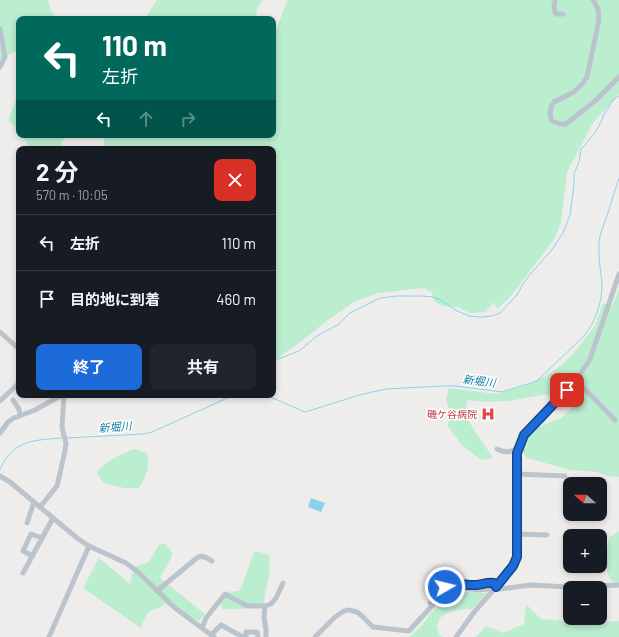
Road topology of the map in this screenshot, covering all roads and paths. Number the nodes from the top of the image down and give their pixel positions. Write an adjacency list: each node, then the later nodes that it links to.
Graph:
1 (555, 0): 3 (street)
2 (593, 0): 6 (street)
3 (563, 14)
4 (0, 29): 5 (street)
5 (0, 68)
6 (619, 77)
7 (619, 274): 10 (street)
8 (0, 332): 9 (street)
9 (16, 346)
10 (576, 380): 17 (street); 19 (street)
11 (16, 386): 15 (street)
12 (58, 398): 16 (street)
13 (63, 398): 25 (street)
14 (13, 400): 16 (street)
15 (0, 401)
16 (20, 416): 18 (street)
17 (614, 420)
18 (0, 432)
19 (519, 447): 20 (street); 21 (street)
20 (497, 449)
21 (517, 474): 23 (street); 28 (street)
22 (0, 476): 24 (street)
23 (564, 476)
24 (34, 502): 25 (street); 27 (street)
25 (40, 507): 26 (street)
26 (53, 518): 30 (street); 31 (street)
27 (27, 523)
28 (517, 534): 29 (street); 39 (street)
29 (547, 535)
30 (42, 538): 32 (street); 32 (street)
31 (89, 546): 40 (street); 45 (street)
32 (32, 556): 34 (street)
33 (212, 561): 40 (street)
34 (23, 573)
35 (283, 583): 42 (street)
36 (619, 585): 37 (street)
37 (607, 586)
38 (563, 587): 39 (street)
39 (495, 589): 41 (street); 50 (street); 51 (street)
40 (157, 590): 43 (street)
41 (430, 603)
42 (265, 606): 43 (street); 49 (street)
43 (202, 628): 44 (street)
44 (213, 636): 46 (street)
45 (49, 637)
46 (243, 637)
47 (246, 637): 48 (street)
48 (258, 637)
49 (266, 637)
50 (315, 637)
51 (456, 637)

